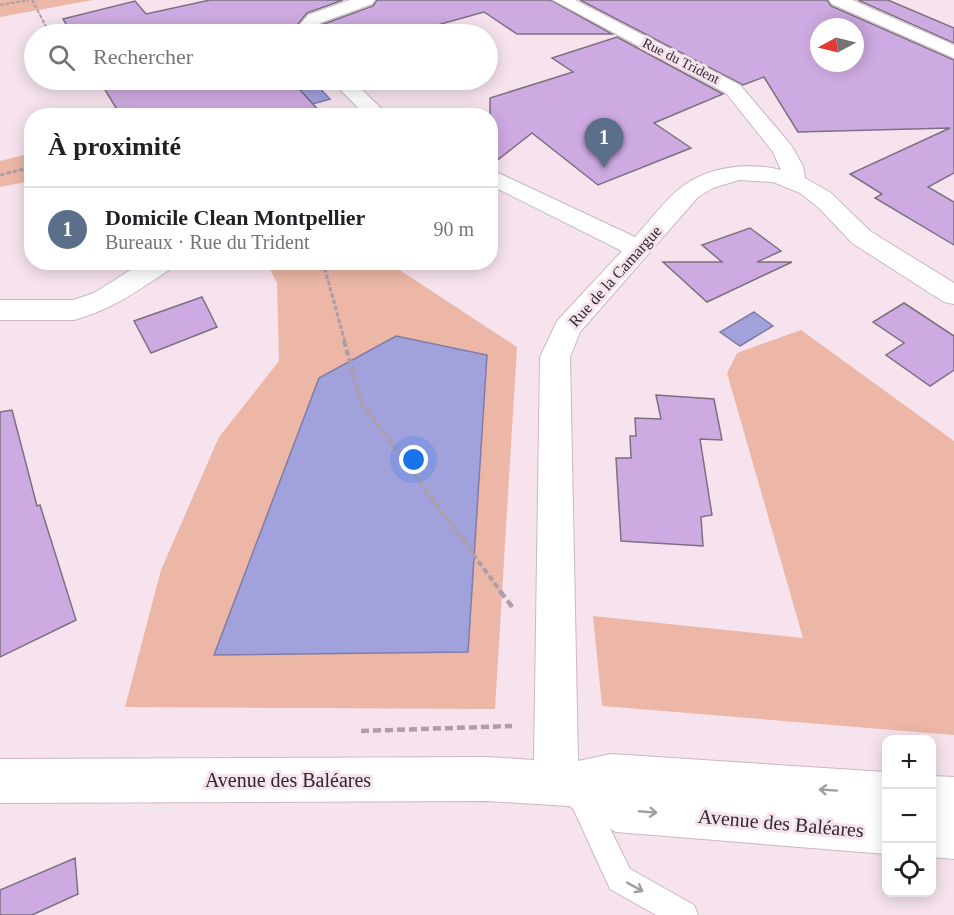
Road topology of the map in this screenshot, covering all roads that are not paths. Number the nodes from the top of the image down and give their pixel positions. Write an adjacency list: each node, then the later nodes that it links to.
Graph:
1 (366, 0): 4 (street)
2 (562, 0): 8 (street, Rue du Trident)
3 (838, 0): 5 (street)
4 (307, 24)
5 (954, 52)
6 (352, 90): 7 (street)
7 (371, 108)
8 (793, 179): 10 (street, Rue de la Camargue); 12 (street, Rue de la Camargue)
9 (498, 180): 10 (street)
10 (639, 249): 15 (street, Rue de la Camargue)
11 (151, 270): 13 (street)
12 (954, 295)
13 (0, 310)
14 (0, 781): 15 (street, Avenue des Baléares)
15 (566, 784): 16 (street, Avenue des Baléares, one-way to 15); 19 (street, Avenue des Baléares, one-way to 19); 22 (lane, one-way to 22)
16 (882, 795)
17 (936, 798): 18 (street)
18 (954, 799)
19 (882, 831)
20 (936, 834): 21 (street)
21 (954, 836)
22 (684, 915)

